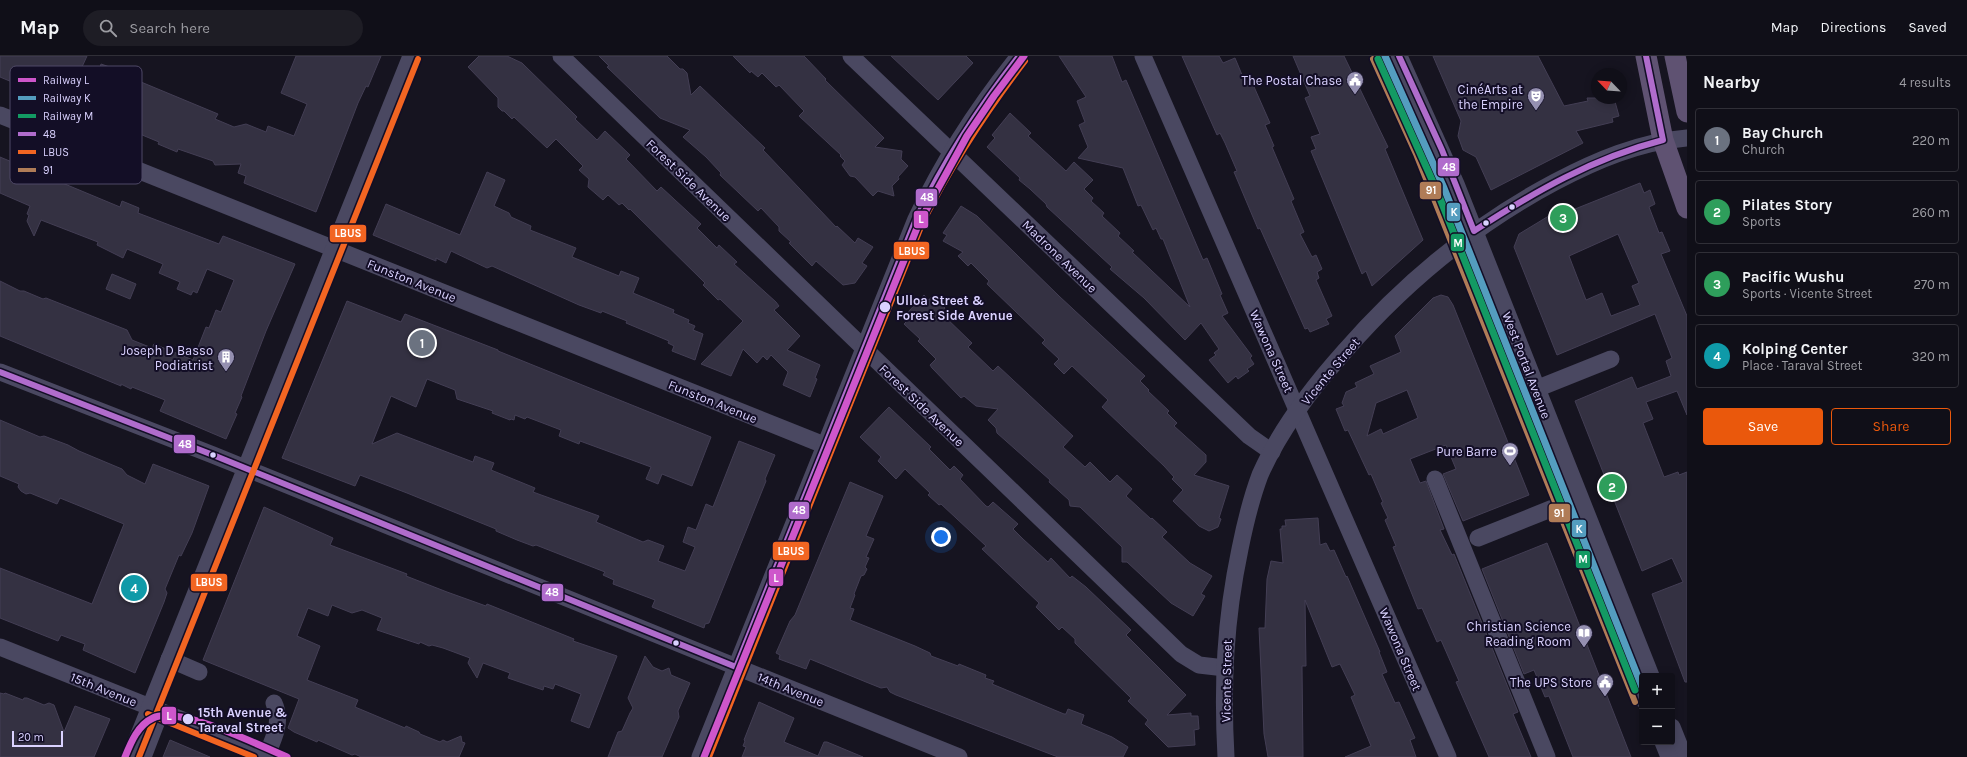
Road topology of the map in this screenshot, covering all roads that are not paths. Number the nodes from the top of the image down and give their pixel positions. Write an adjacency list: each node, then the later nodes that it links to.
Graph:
1 (411, 56): 20 (street)
2 (561, 56): 21 (street, Forest Side Avenue)
3 (851, 56): 15 (street, Madrone Avenue)
4 (1019, 56): 15 (street)
5 (1143, 56): 25 (street, Wawona Street)
6 (1380, 56): 19 (street, West Portal Avenue)
7 (1399, 56): 18 (street, West Portal Avenue)
8 (1646, 56): 14 (main road)
9 (1675, 56): 10 (main road)
10 (1687, 112)
11 (0, 115): 12 (street, Funston Avenue)
12 (10, 119)
13 (1687, 138): 14 (street, Vicente Street)
14 (1663, 140): 17 (main road); 18 (street, Vicente Street)
15 (950, 152): 21 (street); 27 (street, Madrone Avenue)
16 (142, 172): 20 (street, Funston Avenue)
17 (1687, 208)
18 (1474, 231): 19 (street, Vicente Street); 24 (street, West Portal Avenue)
19 (1459, 244): 25 (street, Vicente Street); 30 (street, West Portal Avenue)
20 (334, 249): 26 (street, Funston Avenue); 28 (street)
21 (863, 349): 26 (street); 35 (street, Forest Side Avenue)
22 (1611, 359): 24 (street)
23 (0, 372): 28 (street, 14th Avenue)
24 (1536, 389): 37 (street, West Portal Avenue)
25 (1297, 410): 27 (street, Vicente Street); 51 (street, Wawona Street)
26 (824, 445): 34 (street)
27 (1272, 452): 35 (street, Vicente Street)
28 (246, 468): 33 (street); 34 (street, 14th Avenue)
29 (1435, 479): 52 (street)
30 (1563, 504): 31 (street); 38 (street, West Portal Avenue)
31 (1478, 538)
32 (0, 647): 40 (street, 15th Avenue)
33 (169, 659): 36 (street); 40 (street)
34 (736, 667): 48 (street); 49 (street, 14th Avenue)
35 (1225, 668): 50 (street, Vicente Street)
36 (199, 672)
37 (1651, 673)
38 (1639, 692)
39 (274, 703): 44 (street)
40 (153, 708): 44 (street, 15th Avenue); 45 (street); 46 (street); 47 (street)
41 (1675, 734): 55 (street)
42 (1654, 745): 53 (street)
43 (1664, 745): 54 (street)
44 (271, 755)
45 (118, 757)
46 (130, 757)
47 (143, 757)
48 (700, 757)
49 (959, 757)
50 (1226, 757)
51 (1448, 757)
52 (1547, 757)
53 (1658, 757)
54 (1669, 757)
55 (1684, 757)

